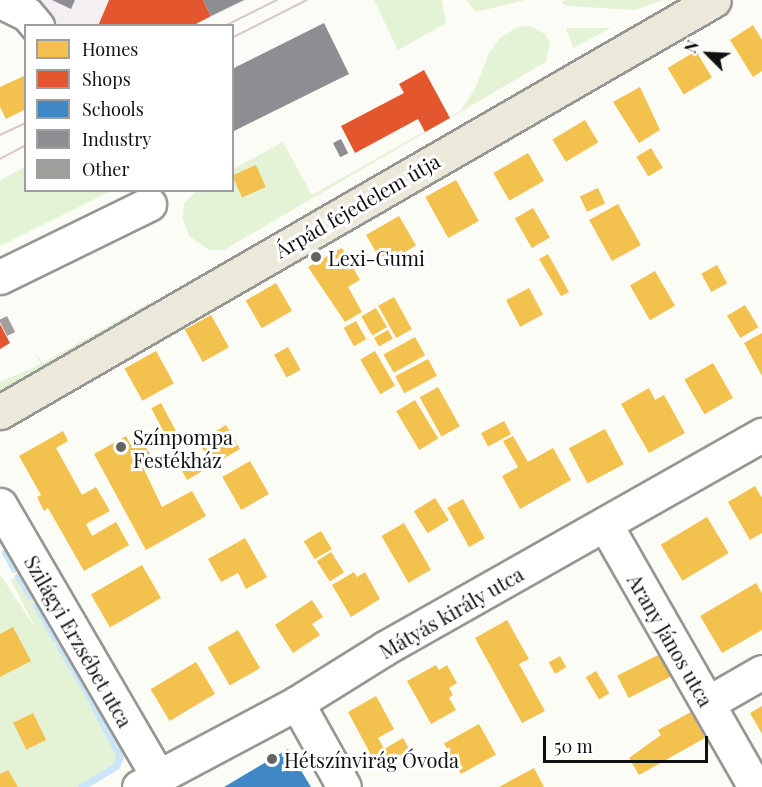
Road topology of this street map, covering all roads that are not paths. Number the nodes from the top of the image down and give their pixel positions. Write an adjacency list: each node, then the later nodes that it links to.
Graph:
1 (714, 0): 6 (main road, Árpád fejedelem útja)
2 (0, 1): 3 (street)
3 (35, 24)
4 (149, 204): 5 (street)
5 (0, 277)
6 (0, 412)
7 (762, 435): 9 (street, Mátyás király utca)
8 (0, 505): 13 (street, Szilágyi Erzsébet utca)
9 (605, 524): 11 (street, Mátyás király utca); 12 (street, Arany János utca)
10 (762, 672): 12 (street)
11 (297, 703): 13 (street, Mátyás király utca); 14 (street)
12 (708, 703): 15 (street, Arany János utca)
13 (148, 782)
14 (344, 787)
15 (755, 787)

